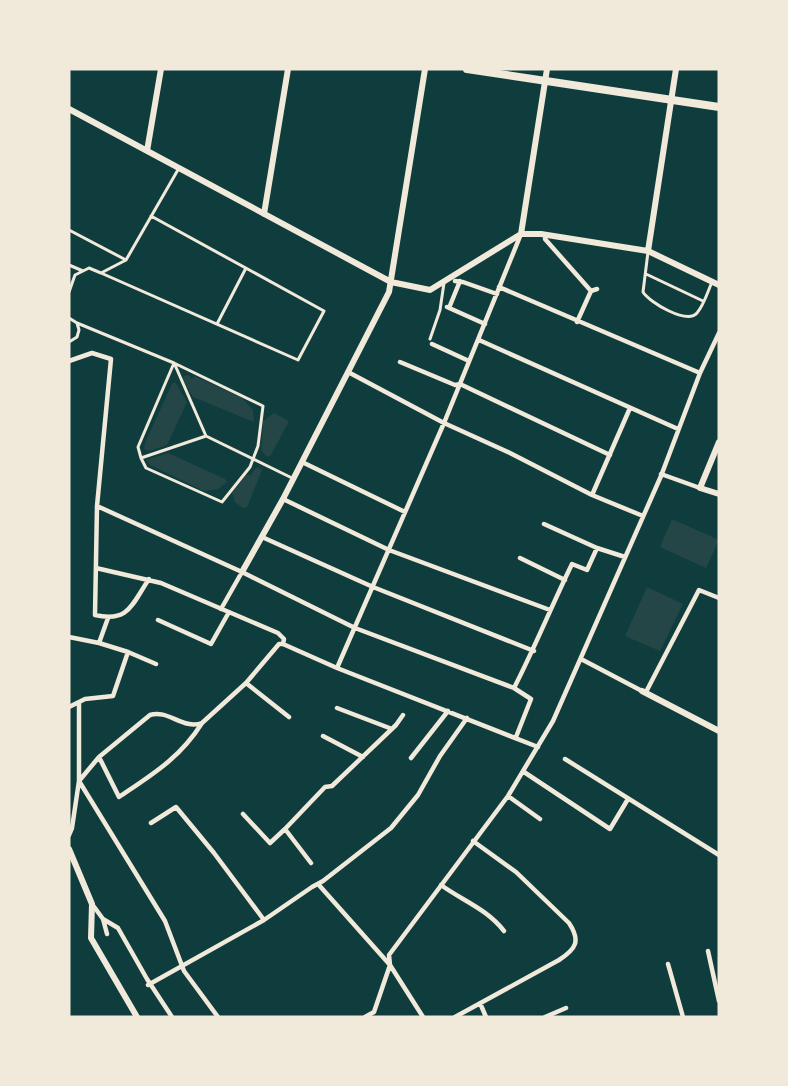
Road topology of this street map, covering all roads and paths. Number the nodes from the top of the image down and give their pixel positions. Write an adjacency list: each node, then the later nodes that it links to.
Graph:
1 (161, 69): 11 (street)
2 (288, 69): 13 (street)
3 (425, 69): 25 (street)
4 (467, 69): 7 (street)
5 (547, 69): 7 (street)
6 (676, 69): 8 (street)
7 (545, 81): 8 (street); 16 (street)
8 (671, 99): 9 (street); 18 (street)
9 (719, 106)
10 (69, 109): 11 (street)
11 (147, 151): 12 (street)
12 (179, 168): 13 (street); 14 (lane)
13 (264, 214): 25 (street)
14 (152, 216): 19 (lane); 21 (lane)
15 (69, 230): 19 (lane)
16 (521, 234): 17 (street); 26 (street); 28 (street)
17 (546, 235): 18 (street); 30 (street)
18 (648, 251): 24 (lane); 27 (street)
19 (126, 260): 23 (lane)
20 (69, 265): 22 (lane)
21 (246, 268): 37 (lane); 37 (lane)
22 (82, 271): 23 (lane); 31 (lane)
23 (100, 273): 37 (lane)
24 (646, 274): 33 (lane); 33 (lane)
25 (391, 282): 26 (street); 49 (street)
26 (444, 283): 42 (lane)
27 (716, 284): 33 (lane)
28 (499, 287): 32 (street); 35 (street)
29 (597, 289): 30 (street)
30 (591, 291): 35 (street)
31 (69, 292)
32 (497, 294): 38 (street); 38 (street)
33 (703, 302)
34 (69, 318): 36 (lane)
35 (577, 322): 50 (street)
36 (77, 324): 41 (lane); 48 (lane)
37 (217, 324)
38 (485, 324): 40 (street)
39 (719, 333): 44 (street)
40 (479, 340): 45 (street); 52 (street)
41 (69, 342)
42 (431, 342): 45 (street)
43 (705, 344): 44 (street)
44 (711, 348): 50 (street)
45 (470, 361): 51 (street)
46 (69, 362): 67 (street)
47 (400, 362): 51 (street)
48 (174, 363): 55 (lane); 58 (lane); 59 (lane)
49 (348, 372): 53 (street); 60 (street)
50 (700, 373): 54 (street)
51 (460, 384): 53 (street); 57 (street)
52 (630, 408): 54 (street); 57 (street)
53 (444, 423): 65 (street); 68 (street)
54 (678, 429): 61 (street)
55 (206, 436): 58 (lane); 59 (lane)
56 (719, 442): 63 (street)
57 (610, 455): 65 (street)
58 (141, 458): 59 (lane)
59 (253, 459): 62 (lane)
60 (303, 462): 62 (street); 68 (street)
61 (661, 474): 63 (street); 69 (street)
62 (294, 479): 66 (street)
63 (700, 488): 64 (street)
64 (719, 494)
65 (592, 495): 69 (street)
66 (283, 499): 71 (street); 73 (street)
67 (97, 506): 76 (street); 77 (street)
68 (405, 512): 73 (street)
69 (643, 516): 74 (street)
70 (544, 524): 72 (street)
71 (262, 537): 77 (street); 80 (street)
72 (597, 548): 74 (street); 79 (street)
73 (389, 550): 80 (street); 83 (street)
74 (626, 557): 93 (street)
75 (520, 558): 79 (street)
76 (96, 568): 78 (street); 85 (street)
77 (242, 572): 82 (street); 87 (street)
78 (149, 579): 82 (street); 85 (street)
79 (565, 580): 83 (street)
80 (373, 587): 87 (street); 91 (street)
81 (719, 598): 98 (street)
82 (221, 609): 84 (street)
83 (550, 610): 91 (street)
84 (229, 612): 86 (street); 90 (street)
85 (108, 618): 89 (street)
86 (158, 620)
87 (355, 628): 95 (street); 97 (street)
88 (69, 637): 89 (street)
89 (99, 643): 92 (street)
90 (283, 644): 95 (street); 96 (street)
91 (534, 651): 97 (street)
92 (128, 652): 94 (street); 99 (street)
93 (581, 659): 98 (street); 111 (street)
94 (156, 664)
95 (337, 668): 102 (street)
96 (246, 683): 104 (street); 106 (street)
97 (514, 688): 110 (street)
98 (644, 691): 108 (street)
99 (79, 703): 100 (street); 117 (street)
100 (69, 707)
101 (337, 708): 107 (street)
102 (448, 711): 105 (street); 114 (street)
103 (403, 715): 107 (street)
104 (289, 717)
105 (467, 718): 110 (street); 130 (street)
106 (202, 723): 112 (street); 112 (street)
107 (392, 729): 113 (street)
108 (719, 730)
109 (322, 736): 113 (street)
110 (516, 737): 111 (street)
111 (542, 746): 116 (street)
112 (99, 757): 117 (street)
113 (363, 757): 123 (street)
114 (411, 758)
115 (565, 759): 119 (street)
116 (524, 772): 118 (street); 119 (street)
117 (79, 781): 124 (street); 140 (street)
118 (508, 796): 121 (street); 125 (street)
119 (628, 800): 127 (street)
120 (243, 814): 123 (street)
121 (540, 819)
122 (151, 823): 134 (street)
123 (285, 829): 128 (street)
124 (69, 835)
125 (473, 841): 131 (street); 143 (street)
126 (69, 849): 129 (street)
127 (719, 855)
128 (311, 863)
129 (72, 866): 132 (street)
130 (320, 881): 134 (street); 139 (street)
131 (441, 885): 135 (street); 139 (street)
132 (92, 904): 133 (street); 145 (street)
133 (103, 919): 136 (street); 141 (street)
134 (264, 920): 140 (street)
135 (504, 932)
136 (107, 934)
137 (708, 951): 142 (street)
138 (668, 964): 153 (street)
139 (390, 965): 148 (street); 149 (street)
140 (182, 966): 141 (street); 147 (street)
141 (149, 984): 146 (street)
142 (719, 1001)
143 (480, 1003): 150 (street); 151 (street)
144 (566, 1008): 152 (street)
145 (137, 1017)
146 (172, 1017)
147 (218, 1017)
148 (365, 1017)
149 (423, 1017)
150 (455, 1017)
151 (486, 1017)
152 (545, 1017)
153 (683, 1017)

